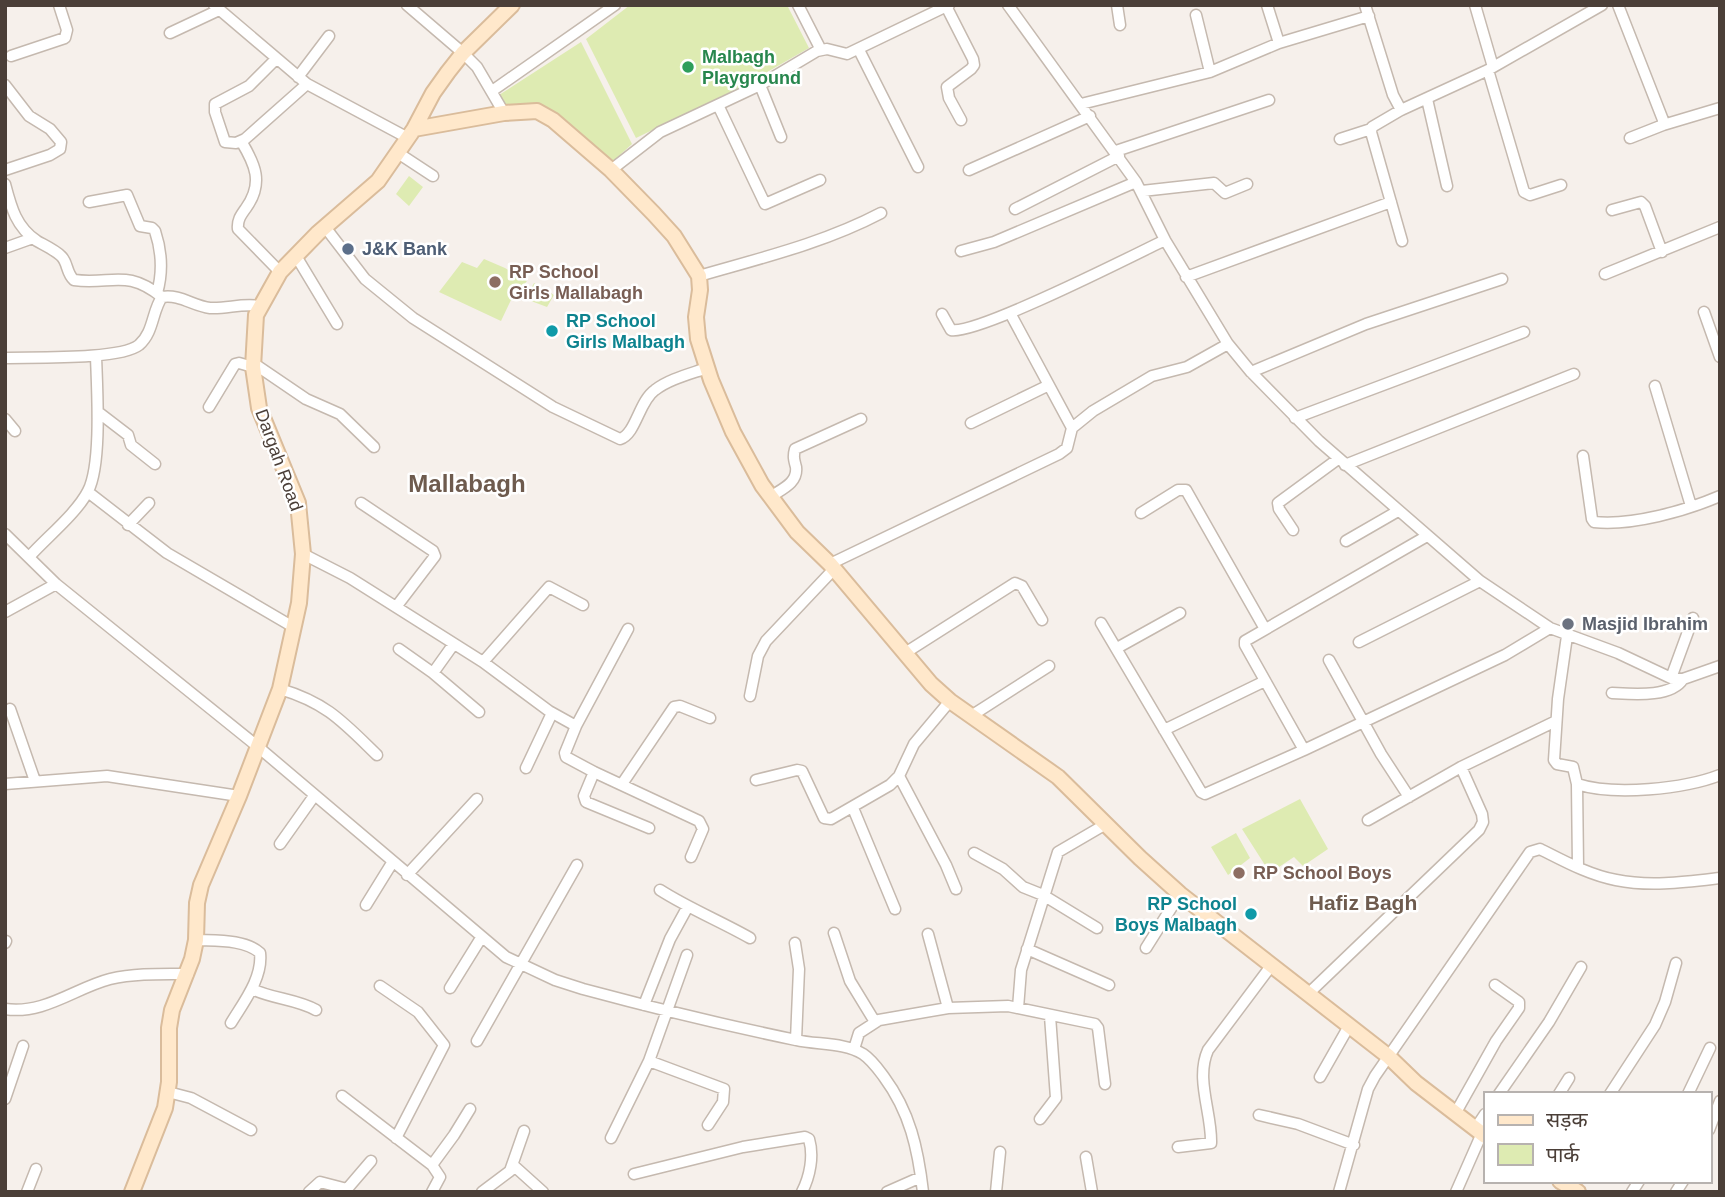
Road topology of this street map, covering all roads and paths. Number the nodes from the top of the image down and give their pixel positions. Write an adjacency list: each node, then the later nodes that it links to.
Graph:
1 (59, 5): 24 (street)
2 (407, 5): 23 (street)
3 (512, 5): 23 (street, Dargah Road)
4 (615, 5): 32 (street)
5 (798, 5): 21 (street)
6 (1008, 5): 35 (street)
7 (1117, 5): 17 (street)
8 (1267, 5): 20 (street)
9 (1365, 5): 16 (street)
10 (1475, 5): 26 (street)
11 (1602, 5): 26 (street)
12 (1618, 5): 42 (street)
13 (947, 6): 22 (street); 41 (street)
14 (216, 8): 18 (street); 25 (street)
15 (1196, 15): 27 (street)
16 (1369, 16): 20 (street); 38 (street)
17 (1120, 24)
18 (170, 33)
19 (329, 36): 28 (street)
20 (1279, 43): 27 (street)
21 (821, 50): 22 (street); 31 (street)
22 (859, 50): 51 (street)
23 (463, 53): 32 (street); 44 (street, Dargah Road)
24 (11, 56)
25 (276, 59): 28 (street); 48 (street)
26 (1490, 69): 33 (street); 59 (street)
27 (1210, 72): 35 (street)
28 (298, 77): 29 (street)
29 (307, 84): 44 (street); 48 (street)
30 (5, 85): 52 (street)
31 (760, 85): 36 (street); 45 (street)
32 (492, 91): 39 (street)
33 (1427, 99): 38 (street); 61 (street)
34 (1269, 100): 50 (street)
35 (1081, 104): 40 (street)
36 (718, 106): 53 (street); 56 (street)
37 (1720, 108): 42 (street)
38 (1401, 110): 43 (street)
39 (504, 113): 44 (street); 53 (street)
40 (1090, 116): 50 (street); 54 (street)
41 (961, 120)
42 (1663, 125): 46 (street)
43 (1371, 129): 47 (street); 64 (street)
44 (411, 134): 49 (street, Dargah Road)
45 (780, 137)
46 (1630, 138)
47 (1340, 139)
48 (241, 141): 77 (street)
49 (398, 153): 55 (street); 68 (street, Dargah Road)
50 (1117, 154): 60 (street); 65 (street)
51 (918, 167)
52 (5, 170)
53 (611, 170): 79 (street)
54 (969, 170)
55 (433, 176)
56 (820, 180)
57 (5, 184): 62 (street)
58 (1247, 184): 60 (street)
59 (1561, 185)
60 (1139, 186): 71 (street); 74 (street)
61 (1447, 186)
62 (7, 201): 70 (street)
63 (89, 202): 82 (street)
64 (1391, 202): 72 (street); 80 (street)
65 (1015, 209)
66 (1612, 210): 75 (street)
67 (881, 213): 79 (street)
68 (325, 227): 76 (street, Dargah Road); 94 (street)
69 (1720, 227): 75 (street)
70 (33, 238): 73 (street); 82 (street)
71 (1165, 240): 80 (street); 85 (street)
72 (1402, 241)
73 (5, 248)
74 (961, 251)
75 (1662, 252): 78 (street)
76 (296, 256): 77 (street, Dargah Road); 87 (street)
77 (280, 272): 83 (street, Dargah Road)
78 (1605, 274)
79 (699, 276): 94 (street)
80 (1186, 277): 89 (street)
81 (1502, 279): 95 (street)
82 (159, 295): 83 (street); 90 (street)
83 (259, 306): 93 (street, Dargah Road)
84 (1704, 312): 91 (street)
85 (1010, 313): 86 (street); 97 (street)
86 (942, 314)
87 (337, 324)
88 (1524, 332): 101 (street)
89 (1228, 344): 95 (street); 105 (street)
90 (96, 356): 92 (street); 100 (street)
91 (1720, 356)
92 (5, 358)
93 (253, 365): 99 (street); 107 (street); 124 (street, Dargah Road)
94 (707, 368): 113 (street)
95 (1251, 372): 101 (street)
96 (1574, 374): 109 (street)
97 (1047, 386): 104 (street); 105 (street)
98 (1655, 386): 116 (street)
99 (209, 407)
100 (98, 412): 110 (street); 111 (street)
101 (1295, 418): 109 (street)
102 (5, 419): 106 (street)
103 (861, 419): 113 (street)
104 (971, 423)
105 (1072, 428): 126 (street)
106 (15, 431)
107 (374, 447)
108 (1583, 456): 116 (street)
109 (1342, 462): 117 (street); 120 (street)
110 (155, 464)
111 (88, 492): 119 (street); 125 (street)
112 (1720, 496): 116 (street)
113 (770, 497): 126 (street)
114 (149, 503): 119 (street)
115 (361, 503): 130 (street)
116 (1691, 506)
117 (1398, 511): 122 (street); 123 (street)
118 (1141, 513): 139 (street)
119 (128, 525): 136 (street)
120 (1293, 530)
121 (5, 534): 125 (street)
122 (1427, 536): 127 (street); 139 (street)
123 (1346, 541)
124 (303, 554): 130 (street); 136 (street, Dargah Road)
125 (30, 556): 128 (street)
126 (832, 567): 145 (street); 156 (street)
127 (1480, 581): 137 (street); 141 (street)
128 (56, 584): 131 (street); 167 (street)
129 (583, 605): 147 (street)
130 (396, 607): 142 (street)
131 (5, 612)
132 (1180, 613): 143 (street)
133 (1693, 618): 151 (street)
134 (1042, 620): 145 (street)
135 (1101, 623): 143 (street)
136 (295, 628): 154 (street, Dargah Road)
137 (1550, 628): 140 (street); 164 (street)
138 (628, 629): 165 (street)
139 (1265, 629): 153 (street)
140 (1567, 636): 151 (street); 163 (street)
141 (1359, 642)
142 (453, 645): 147 (street); 150 (street)
143 (1117, 648): 166 (street)
144 (399, 649): 150 (street)
145 (905, 653): 157 (street)
146 (1329, 660): 164 (street)
147 (483, 662): 160 (street)
148 (1049, 666): 161 (street)
149 (1720, 666): 152 (street)
150 (433, 673): 159 (street)
151 (1671, 678): 152 (street)
152 (1683, 679): 155 (street)
153 (1265, 681): 166 (street); 168 (street)
154 (280, 689): 167 (street, Dargah Road); 169 (street)
155 (1612, 693)
156 (750, 696)
157 (950, 701): 161 (street); 174 (street)
158 (10, 709): 176 (street)
159 (479, 712)
160 (552, 713): 165 (street); 171 (street)
161 (971, 716): 186 (street)
162 (710, 718): 179 (street)
163 (1556, 721): 170 (street); 177 (street)
164 (1363, 722): 168 (street); 182 (street)
165 (576, 726): 172 (street)
166 (1164, 730): 168 (street)
167 (257, 746): 180 (street, Dargah Road); 181 (street)
168 (1304, 750)
169 (377, 755)
170 (1461, 767): 182 (street); 223 (street)
171 (526, 768)
172 (594, 772): 179 (street); 187 (street)
173 (1720, 775): 177 (street)
174 (899, 776): 184 (street); 196 (street)
175 (756, 780): 184 (street)
176 (35, 782): 178 (street); 180 (street)
177 (1577, 783): 193 (street)
178 (5, 784)
179 (622, 784): 190 (street)
180 (239, 796): 208 (street, Dargah Road)
181 (314, 796): 188 (street); 191 (street)
182 (1409, 797): 185 (street)
183 (477, 799): 194 (street)
184 (853, 807): 202 (street)
185 (1368, 820)
186 (1106, 824): 198 (street); 199 (street)
187 (649, 828)
188 (280, 844)
189 (974, 853): 199 (street)
190 (691, 857)
191 (392, 863): 194 (street); 200 (street)
192 (577, 865): 214 (street)
193 (1578, 867): 195 (street); 239 (street)
194 (407, 875): 206 (street)
195 (1720, 878)
196 (956, 889)
197 (660, 890): 201 (street)
198 (1180, 894): 210 (street); 215 (street)
199 (1043, 895): 203 (street); 211 (street)
200 (366, 905)
201 (687, 908): 207 (street); 224 (street)
202 (895, 909)
203 (1097, 928)
204 (834, 933): 231 (street)
205 (928, 934): 225 (street)
206 (481, 938): 214 (street); 221 (street)
207 (750, 938)
208 (195, 940): 217 (street, Dargah Road); 222 (street)
209 (795, 943): 234 (street)
210 (1146, 948)
211 (1027, 949): 218 (street); 226 (street)
212 (687, 955): 229 (street)
213 (1676, 963): 247 (street)
214 (520, 965): 224 (street); 235 (street)
215 (1271, 966): 223 (street); 264 (street)
216 (1581, 967): 245 (street)
217 (188, 974): 227 (street); 244 (street, Dargah Road)
218 (1109, 985)
219 (1495, 985): 253 (street)
220 (380, 986): 261 (street)
221 (450, 988)
222 (252, 989): 228 (street); 232 (street)
223 (1308, 995): 233 (street)
224 (645, 1005): 229 (street)
225 (948, 1008): 226 (street); 231 (street)
226 (1018, 1008): 230 (street)
227 (5, 1009)
228 (316, 1010)
229 (668, 1010): 234 (street); 240 (street)
230 (1050, 1016): 243 (street); 255 (street)
231 (875, 1022): 238 (street)
232 (230, 1023)
233 (1349, 1026): 239 (street); 241 (street)
234 (796, 1040): 238 (street)
235 (477, 1041)
236 (23, 1046): 250 (street)
237 (1710, 1048): 248 (street)
238 (854, 1049): 272 (street)
239 (1388, 1056): 253 (street); 263 (street)
240 (649, 1060): 256 (street); 262 (street)
241 (1320, 1077)
242 (1569, 1078): 246 (street)
243 (1105, 1084)
244 (168, 1092): 258 (street); 274 (street, Dargah Road)
245 (1500, 1092)
246 (1560, 1092)
247 (1611, 1092)
248 (1689, 1092)
249 (342, 1096): 261 (street)
250 (5, 1099)
251 (1720, 1101): 257 (street)
252 (470, 1109): 268 (street)
253 (1455, 1114): 260 (street)
254 (1259, 1115): 263 (street)
255 (1040, 1119)
256 (708, 1125)
257 (1711, 1125)
258 (251, 1130)
259 (524, 1131): 269 (street)
260 (1481, 1133): 285 (street)
261 (397, 1138): 268 (street)
262 (611, 1138)
263 (1354, 1145): 284 (street)
264 (1178, 1147)
265 (1000, 1152): 282 (street)
266 (1086, 1157): 283 (street)
267 (370, 1161): 275 (street)
268 (432, 1165): 276 (street)
269 (513, 1166): 277 (street); 278 (street)
270 (36, 1169): 273 (street)
271 (634, 1174): 279 (street)
272 (921, 1177): 280 (street); 281 (street)
273 (27, 1192)
274 (132, 1192)
275 (309, 1192)
276 (432, 1192)
277 (482, 1192)
278 (543, 1192)
279 (802, 1192)
280 (887, 1192)
281 (923, 1192)
282 (996, 1192)
283 (1092, 1192)
284 (1339, 1192)
285 (1456, 1192)

